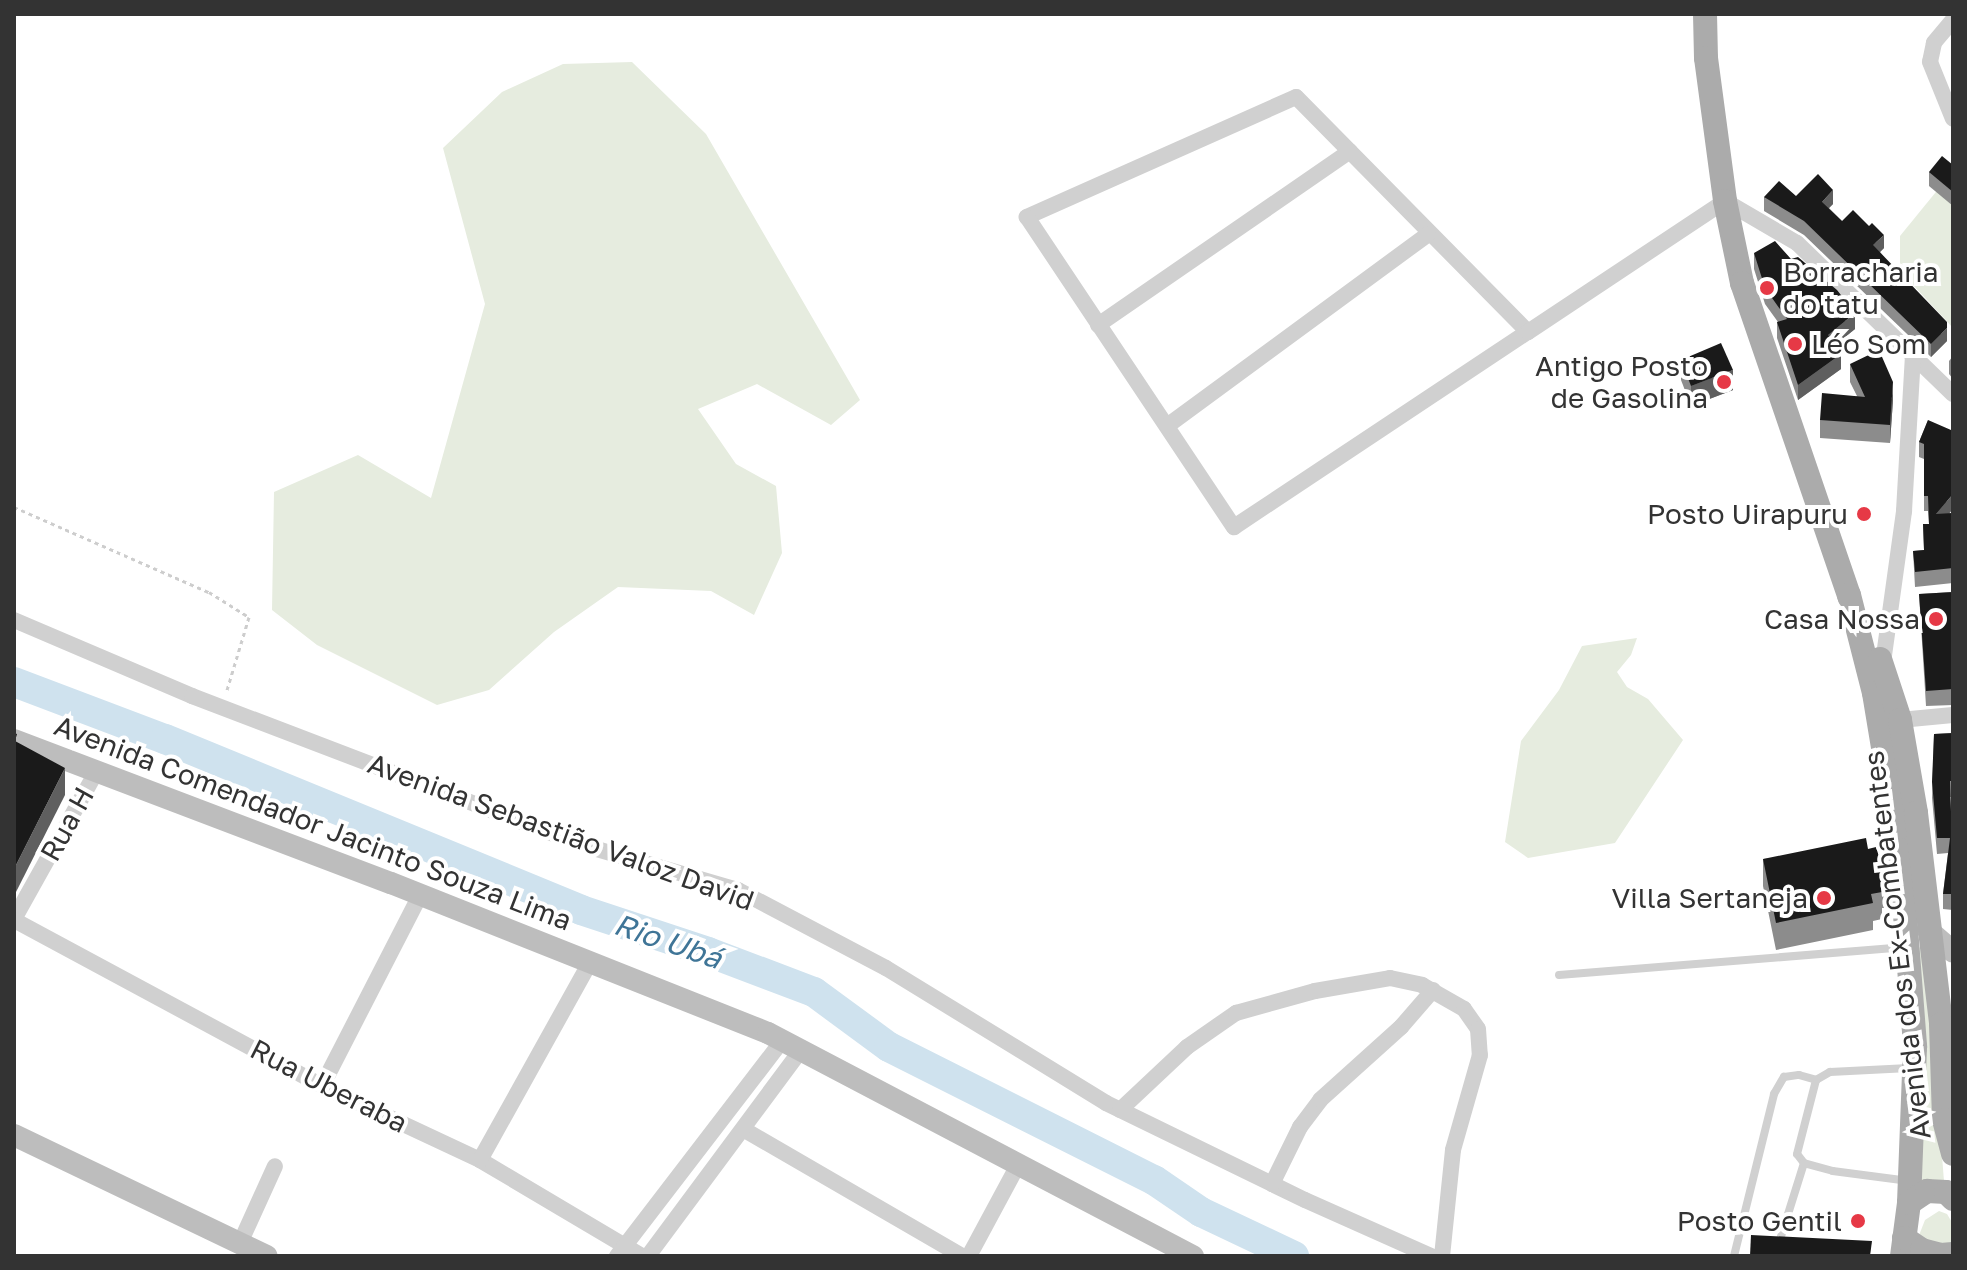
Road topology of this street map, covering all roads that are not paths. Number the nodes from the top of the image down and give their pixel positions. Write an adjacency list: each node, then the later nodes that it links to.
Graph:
1 (1705, 14): 5 (main road, Avenida dos Ex-Combatentes)
2 (1953, 20): 3 (street)
3 (1953, 119)
4 (1350, 151): 6 (street); 7 (street); 7 (street)
5 (1725, 201): 8 (street); 9 (street); 12 (main road, Avenida dos Ex-Combatentes)
6 (1428, 234): 8 (street); 11 (street)
7 (1098, 325): 11 (street)
8 (1528, 332): 11 (street)
9 (1913, 357): 10 (street); 14 (street)
10 (1953, 394)
11 (1167, 426)
12 (1849, 595): 14 (main road, Avenida dos Ex-Combatentes); 15 (main road, Avenida dos Ex-Combatentes)
13 (14, 620): 34 (street, Avenida Sebastião Valoz David)
14 (1883, 665): 15 (street); 17 (main road, Avenida dos Ex-Combatentes)
15 (1874, 693): 20 (main road, Avenida dos Ex-Combatentes)
16 (1953, 715): 17 (street)
17 (1900, 720): 23 (main road, Avenida dos Ex-Combatentes)
18 (14, 740): 19 (street, Avenida Comendador Jacinto Souza Lima)
19 (96, 772): 21 (street, Avenida Comendador Jacinto Souza Lima); 22 (street, Rua H)
20 (1900, 850): 23 (main road); 24 (main road, Avenida dos Ex-Combatentes)
21 (420, 895): 26 (street, Avenida Comendador Jacinto Souza Lima); 33 (street)
22 (14, 919): 33 (street, Rua Uberaba)
23 (1928, 930): 25 (street); 29 (main road, Avenida dos Ex-Combatentes)
24 (1906, 947): 27 (lane); 31 (main road, Avenida dos Ex-Combatentes)
25 (1953, 952)
26 (590, 962): 30 (street, Avenida Comendador Jacinto Souza Lima); 38 (street)
27 (1559, 975)
28 (1433, 990): 34 (street); 42 (street); 55 (street)
29 (1947, 1019): 37 (main road, Avenida dos Ex-Combatentes)
30 (792, 1045): 35 (street); 40 (street, Avenida Comendador Jacinto Souza Lima); 47 (street)
31 (1914, 1067): 32 (lane); 43 (main road, Avenida dos Ex-Combatentes)
32 (1816, 1080): 39 (lane); 56 (lane)
33 (322, 1086): 38 (street, Rua Uberaba)
34 (1120, 1110): 42 (street, Avenida Sebastião Valoz David)
35 (743, 1129): 50 (street); 51 (street)
36 (14, 1135): 45 (street)
37 (1953, 1154)
38 (480, 1160): 47 (street, Rua Uberaba)
39 (1804, 1163): 43 (lane); 57 (lane)
40 (1018, 1165): 52 (street); 53 (street, Avenida Comendador Jacinto Souza Lima)
41 (275, 1166): 45 (street)
42 (1272, 1184): 54 (street, Avenida Sebastião Valoz David)
43 (1909, 1192): 44 (main road); 46 (main road, Avenida dos Ex-Combatentes)
44 (1953, 1199)
45 (241, 1241): 49 (street)
46 (1903, 1247): 48 (main road)
47 (621, 1251): 50 (street, Rua Uberaba)
48 (1953, 1254)
49 (267, 1256)
50 (645, 1256)
51 (962, 1256)
52 (969, 1256)
53 (1193, 1256)
54 (1431, 1256)
55 (1442, 1256)
56 (1734, 1256)
57 (1775, 1256)

